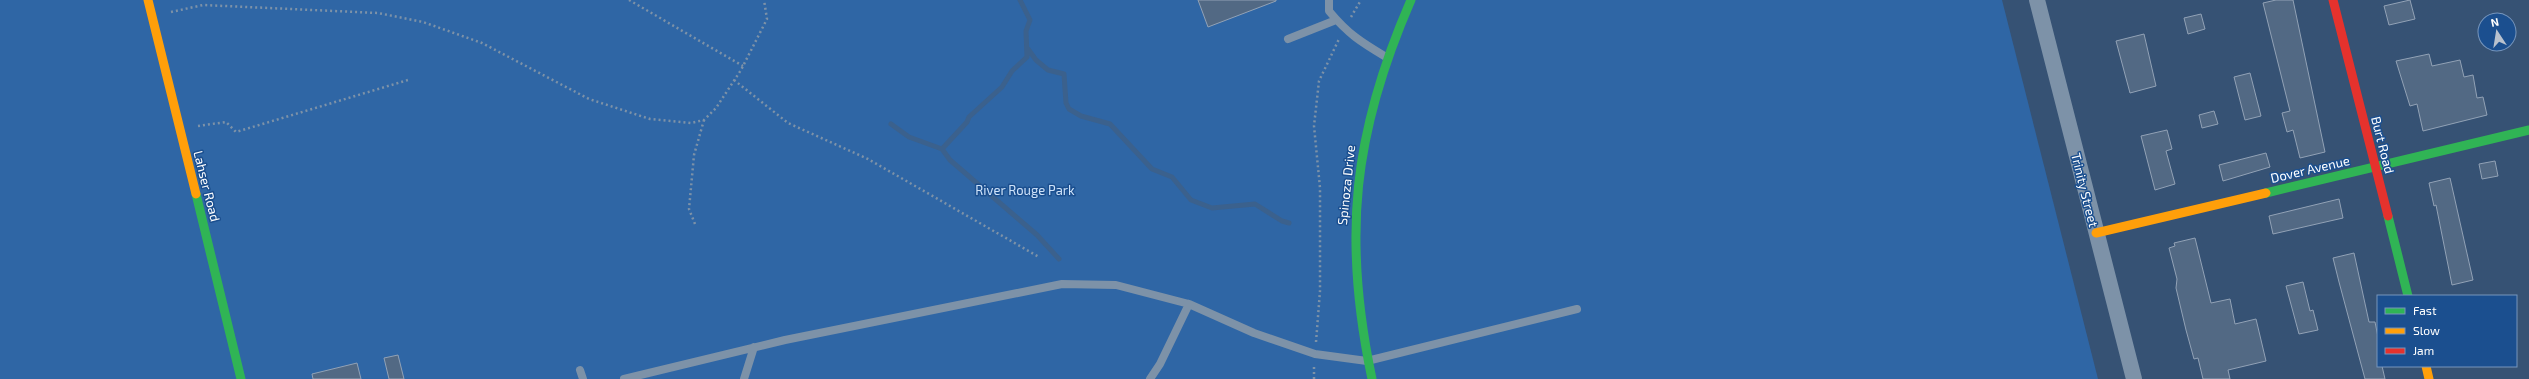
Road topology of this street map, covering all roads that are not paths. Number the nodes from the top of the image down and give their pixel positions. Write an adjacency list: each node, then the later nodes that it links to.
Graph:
1 (148, 0): 19 (street, Lahser Road)
2 (1329, 0): 6 (lane)
3 (1411, 0): 8 (street, Spinoza Drive)
4 (2037, 0): 11 (street, Trinity Street)
5 (2333, 0): 10 (street, Burt Road)
6 (1336, 20): 7 (lane); 8 (lane)
7 (1288, 39)
8 (1387, 58): 16 (street, Spinoza Drive)
9 (2529, 130): 10 (street, Dover Avenue)
10 (2375, 167): 11 (street, Dover Avenue); 12 (street, Burt Road)
11 (2096, 233): 25 (street, Trinity Street)
12 (2408, 295)
13 (1189, 304): 15 (lane); 16 (lane); 23 (lane)
14 (1577, 309): 16 (lane)
15 (754, 347): 21 (lane); 22 (lane)
16 (1368, 361): 24 (street, Spinoza Drive)
17 (2426, 367): 26 (street)
18 (580, 370): 20 (lane)
19 (241, 379)
20 (583, 379)
21 (624, 379)
22 (744, 379)
23 (1150, 379)
24 (1372, 379)
25 (2134, 379)
26 (2429, 379)

